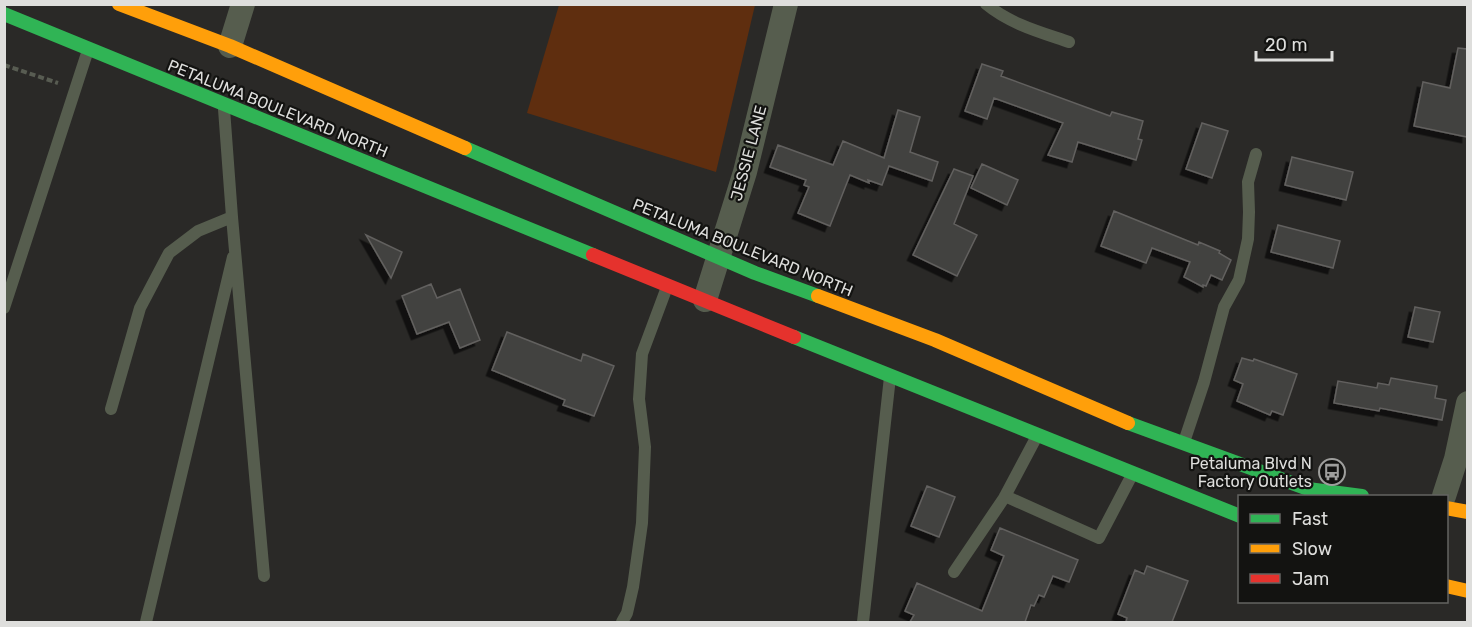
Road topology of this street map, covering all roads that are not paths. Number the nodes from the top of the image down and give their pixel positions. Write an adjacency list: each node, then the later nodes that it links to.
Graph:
1 (119, 4): 7 (main road, PETALUMA BOULEVARD NORTH)
2 (243, 4): 7 (street)
3 (786, 4): 13 (street, JESSIE LANE)
4 (986, 4): 6 (lane)
5 (4, 14): 8 (main road, PETALUMA BOULEVARD NORTH)
6 (1069, 42)
7 (230, 46): 13 (main road, PETALUMA BOULEVARD NORTH)
8 (88, 48): 9 (main road, PETALUMA BOULEVARD NORTH); 16 (lane)
9 (224, 104): 11 (lane); 14 (main road, PETALUMA BOULEVARD NORTH)
10 (1256, 154): 21 (lane)
11 (232, 217): 12 (lane); 19 (lane)
12 (235, 247): 30 (lane); 33 (lane)
13 (719, 257): 15 (street, JESSIE LANE); 21 (main road, PETALUMA BOULEVARD NORTH)
14 (668, 286): 15 (main road, PETALUMA BOULEVARD NORTH); 34 (lane)
15 (705, 300): 17 (main road, PETALUMA BOULEVARD NORTH)
16 (4, 309)
17 (891, 375): 20 (main road, PETALUMA BOULEVARD NORTH); 35 (lane)
18 (1467, 403): 24 (street)
19 (111, 409)
20 (1038, 435): 22 (main road, PETALUMA BOULEVARD NORTH); 25 (lane)
21 (1184, 444): 23 (main road, PETALUMA BOULEVARD NORTH)
22 (1133, 473): 25 (lane); 28 (main road, PETALUMA BOULEVARD NORTH)
23 (1354, 495)
24 (1444, 495)
25 (1005, 496): 29 (lane)
26 (1448, 508): 27 (main road)
27 (1467, 512)
28 (1238, 516)
29 (954, 572)
30 (264, 576)
31 (1448, 586): 32 (main road)
32 (1467, 591)
33 (146, 622)
34 (622, 622)
35 (863, 622)

